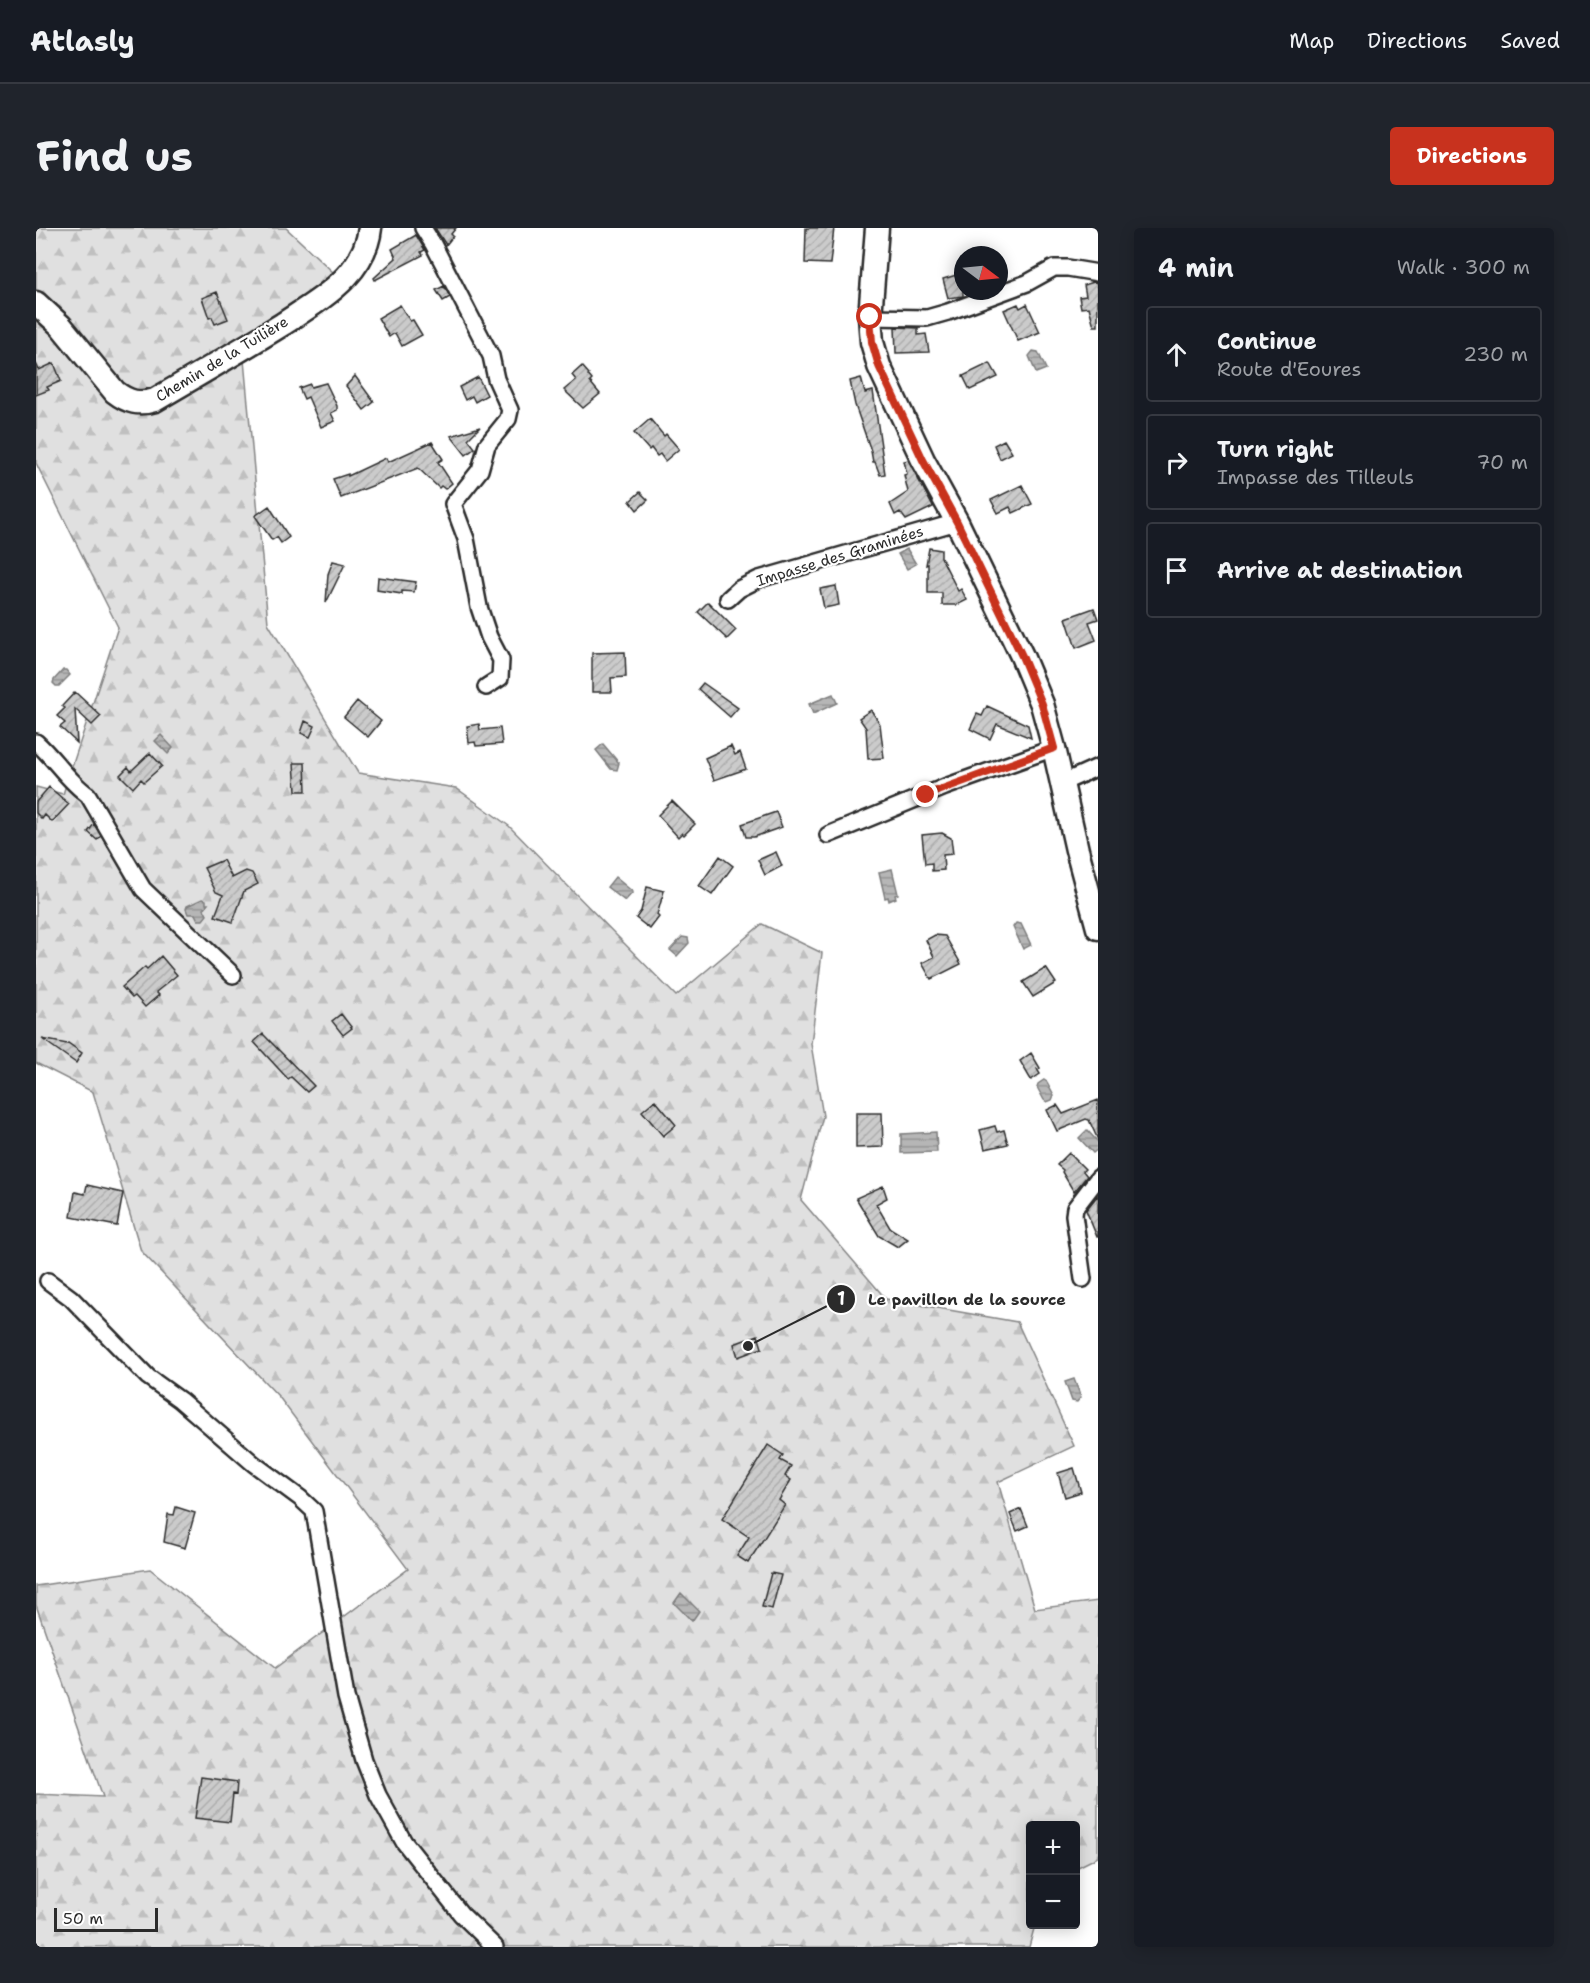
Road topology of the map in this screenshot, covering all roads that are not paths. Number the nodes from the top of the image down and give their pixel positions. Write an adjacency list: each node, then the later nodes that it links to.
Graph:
1 (370, 228): 5 (street, Chemin de la Tuilière)
2 (423, 228): 9 (street)
3 (877, 228): 6 (street)
4 (1098, 273): 6 (street)
5 (36, 303)
6 (870, 317): 7 (street)
7 (957, 522): 8 (street, Impasse des Graminées); 11 (street)
8 (728, 599)
9 (486, 687)
10 (36, 742): 16 (street)
11 (1054, 748): 13 (street); 14 (street)
12 (1098, 767): 13 (street)
13 (1062, 783): 15 (street)
14 (828, 835)
15 (1098, 928)
16 (233, 975)
17 (1098, 1178): 18 (street)
18 (1083, 1280)
19 (48, 1281): 20 (street)
20 (495, 1947)

